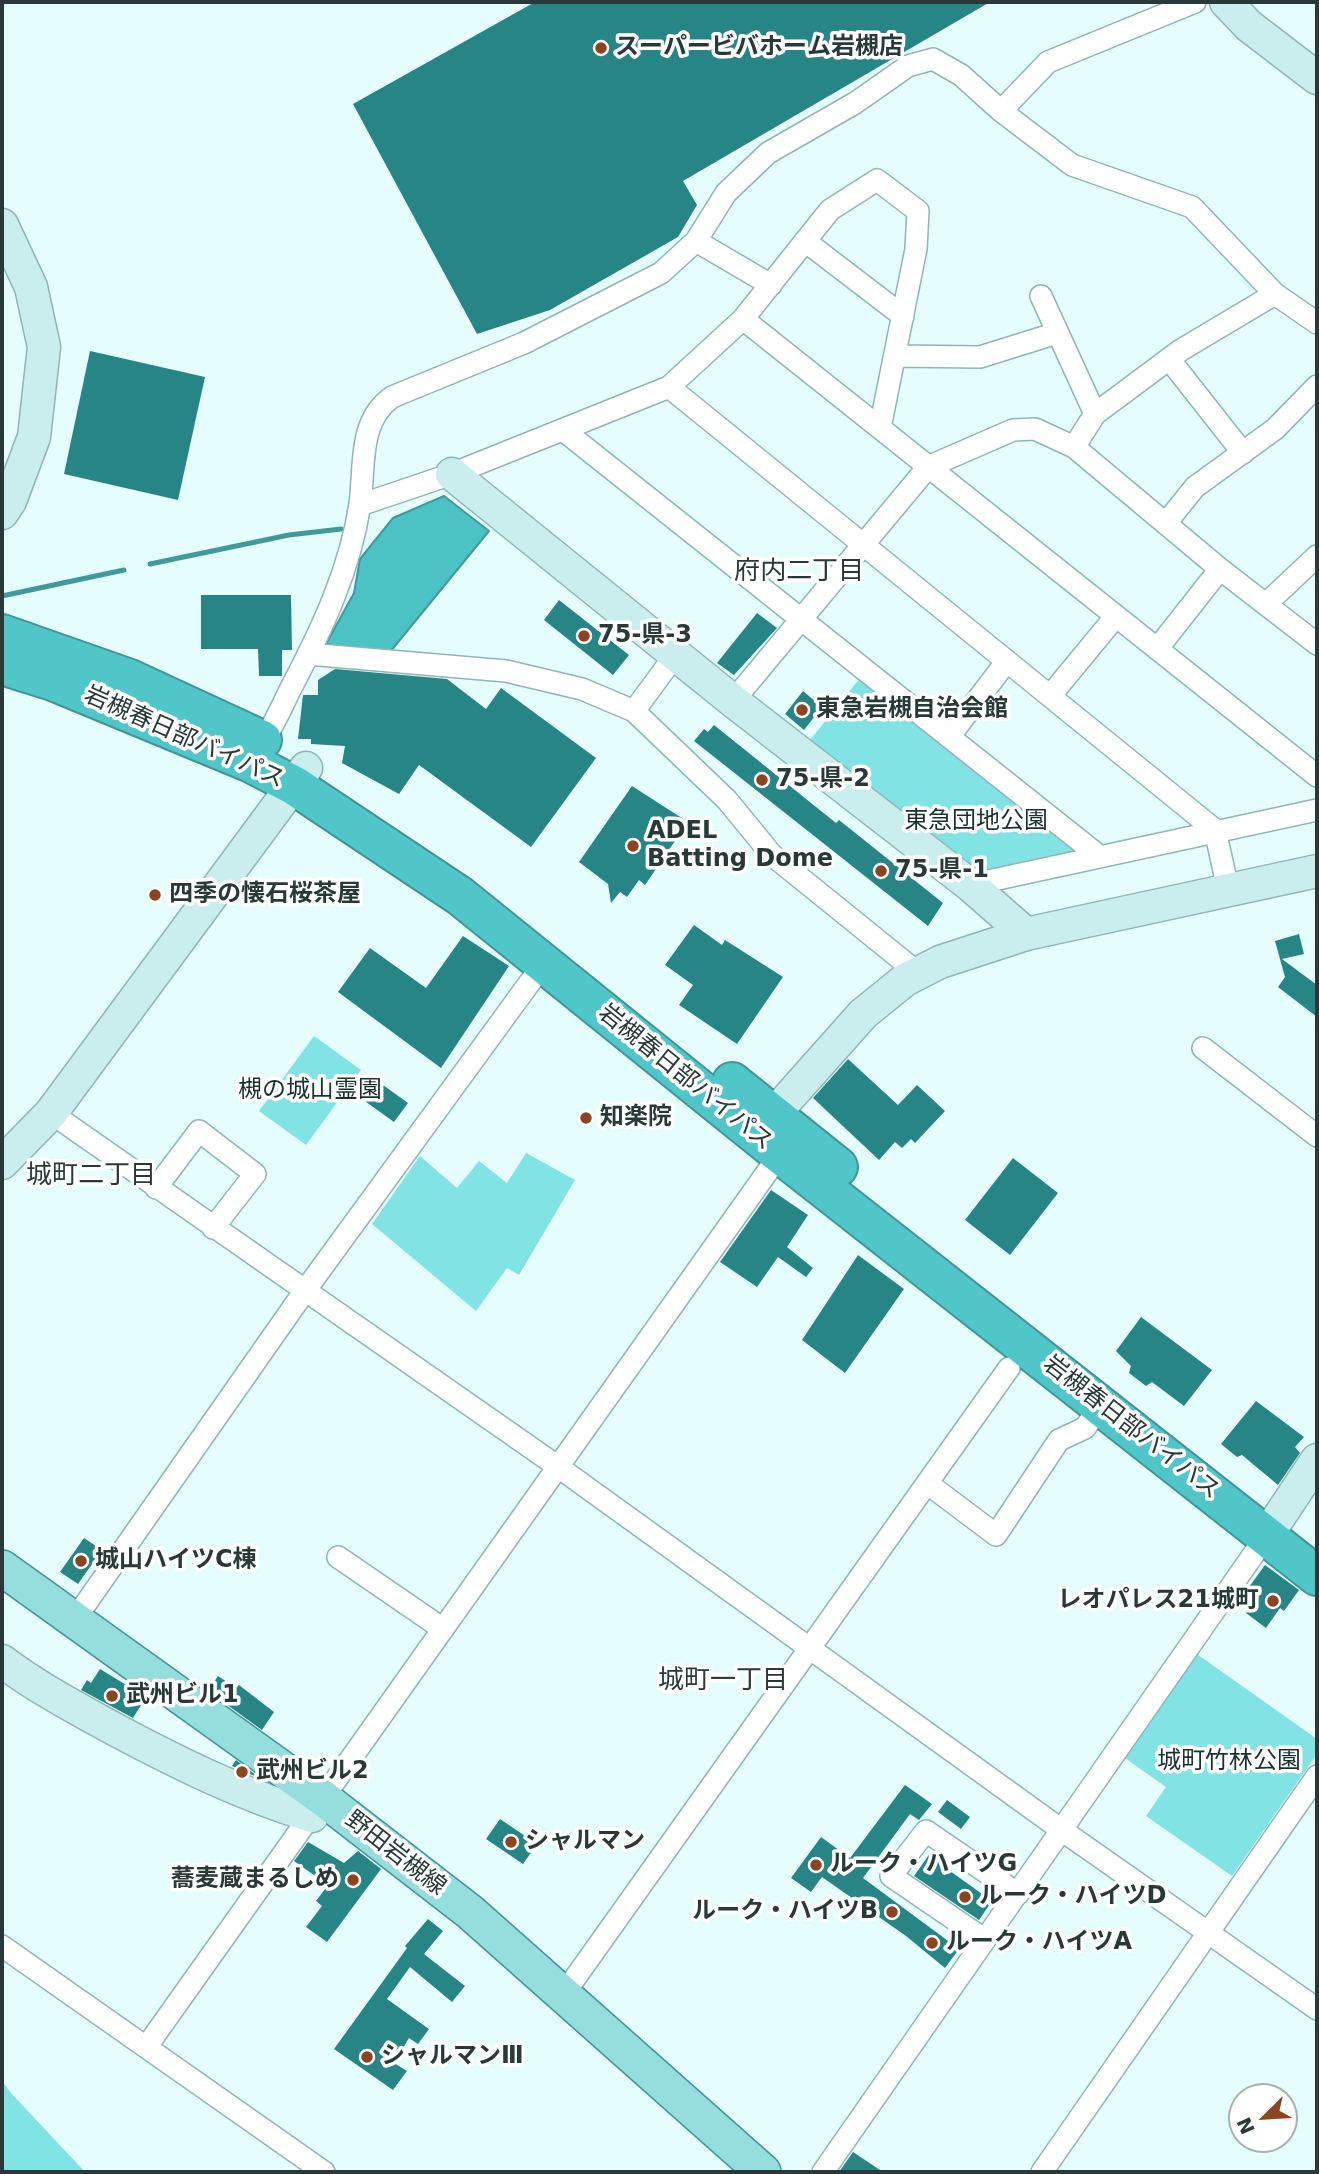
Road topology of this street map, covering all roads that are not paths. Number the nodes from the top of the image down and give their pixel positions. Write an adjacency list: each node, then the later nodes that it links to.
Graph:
1 (1195, 2): 4 (street)
2 (1226, 2): 3 (street)
3 (1317, 78)
4 (1001, 111): 6 (street); 9 (street)
5 (2, 225): 27 (street)
6 (696, 242): 8 (street); 26 (street)
7 (805, 242): 8 (street); 11 (street); 11 (street)
8 (771, 285): 12 (street)
9 (1275, 294): 13 (street); 16 (street)
10 (1041, 296): 14 (street)
11 (903, 316): 15 (street)
12 (743, 320): 18 (street); 20 (street)
13 (1317, 323)
14 (1057, 333): 15 (street); 19 (street)
15 (895, 356): 20 (street)
16 (1169, 359): 19 (street); 23 (street)
17 (1317, 386): 23 (street)
18 (669, 387): 21 (street); 29 (street)
19 (1095, 414): 22 (street)
20 (880, 428): 24 (street)
21 (563, 430): 25 (street); 34 (street)
22 (1074, 447): 24 (street); 28 (street)
23 (1243, 453): 28 (street)
24 (929, 467): 29 (street); 33 (street)
25 (452, 474): 26 (street); 39 (street)
26 (359, 505): 38 (street)
27 (2, 513)
28 (1167, 523): 31 (street)
29 (863, 544): 34 (street); 40 (street)
30 (1317, 556): 32 (street)
31 (1220, 569): 32 (street); 37 (street)
32 (1266, 604): 36 (street)
33 (1116, 616): 37 (street); 42 (street)
34 (799, 619): 43 (street); 45 (street)
35 (2, 634): 46 (highway, 岩槻春日部バイパス)
36 (1317, 644)
37 (1157, 649): 47 (street)
38 (308, 654): 44 (street); 46 (street)
39 (676, 654): 43 (street); 44 (street)
40 (1007, 661): 42 (street); 45 (street)
41 (2, 665): 46 (highway, 岩槻春日部バイパス)
42 (1050, 696): 50 (street)
43 (733, 701): 53 (street)
44 (634, 710): 57 (street)
45 (949, 737): 51 (street)
46 (256, 751): 48 (highway, 岩槻春日部バイパス)
47 (1317, 776)
48 (300, 777): 56 (highway, 岩槻春日部バイパス); 59 (street); 60 (highway, 岩槻春日部バイパス)
49 (1317, 810): 50 (street)
50 (1215, 830): 51 (street); 54 (street)
51 (1100, 856): 53 (street)
52 (1317, 871): 54 (street)
53 (970, 885): 55 (street)
54 (1228, 889): 55 (street)
55 (1026, 934): 57 (street)
56 (544, 963): 62 (highway, 岩槻春日部バイパス); 66 (street)
57 (918, 973): 60 (street)
58 (1203, 1048): 61 (street)
59 (51, 1113): 63 (street); 64 (street)
60 (774, 1114): 72 (highway, 岩槻春日部バイパス)
61 (1317, 1136)
62 (780, 1154): 68 (highway, 岩槻春日部バイパス); 70 (street)
63 (2, 1163)
64 (156, 1188): 65 (street); 65 (street)
65 (213, 1228): 66 (street)
66 (304, 1292): 70 (street); 77 (street)
67 (1009, 1368): 71 (street)
68 (1101, 1405): 71 (street); 72 (highway, 岩槻春日部バイパス)
69 (1317, 1460): 72 (street)
70 (557, 1466): 78 (street); 79 (street)
71 (927, 1483): 79 (street)
72 (1273, 1525): 73 (highway, 岩槻春日部バイパス); 76 (highway, 岩槻春日部バイパス); 83 (street)
73 (1317, 1546)
74 (338, 1557): 78 (street)
75 (2, 1568): 77 (main road, 野田岩槻線)
76 (1317, 1576)
77 (75, 1619): 82 (main road, 野田岩槻線)
78 (443, 1629): 82 (street)
79 (809, 1648): 83 (street); 88 (street)
80 (2, 1661): 82 (street)
81 (1317, 1776): 85 (street)
82 (318, 1807): 88 (main road, 野田岩槻線); 90 (street)
83 (1063, 1831): 84 (street); 85 (street)
84 (1018, 1894): 86 (street); 86 (street)
85 (1210, 1933): 89 (street); 94 (street)
86 (985, 1940): 93 (street)
87 (2, 1946): 90 (street)
88 (563, 1994): 92 (main road, 野田岩槻線)
89 (1317, 2008)
90 (148, 2046): 91 (street)
91 (324, 2172)
92 (762, 2172)
93 (823, 2172)
94 (1042, 2172)

